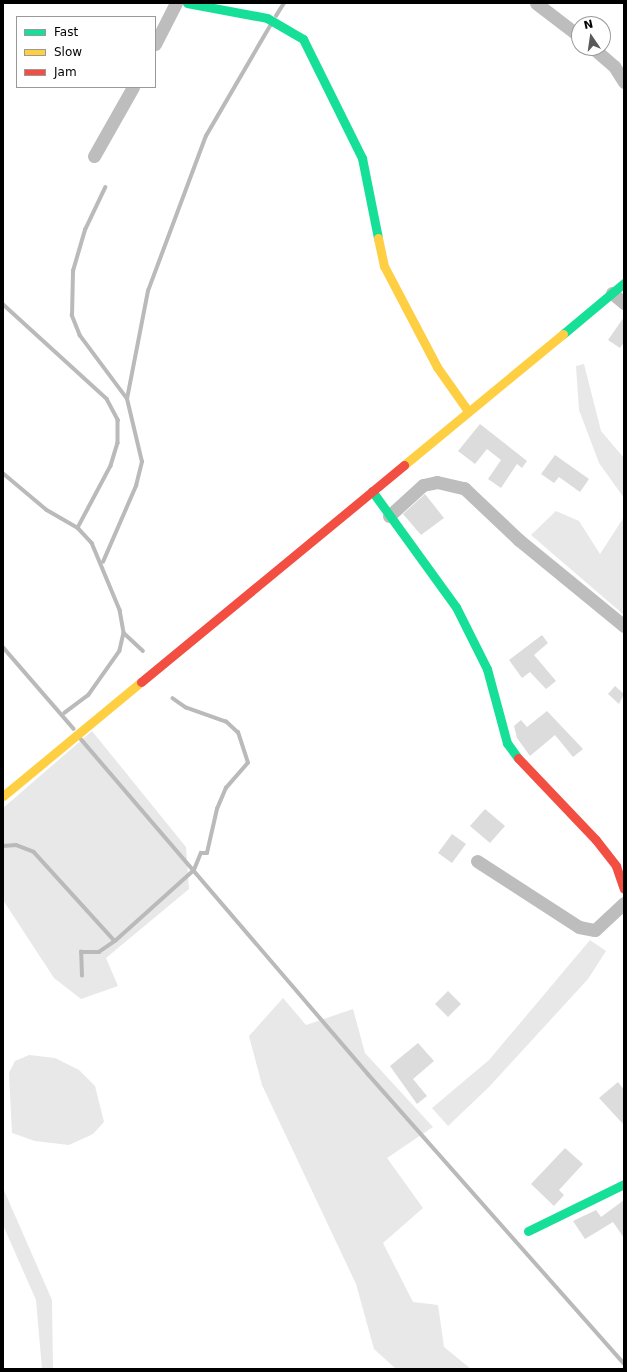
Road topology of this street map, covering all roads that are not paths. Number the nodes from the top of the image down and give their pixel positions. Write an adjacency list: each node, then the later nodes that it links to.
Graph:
1 (176, 3): 5 (street)
2 (187, 3): 13 (street)
3 (536, 3): 4 (street)
4 (571, 30)
5 (156, 42)
6 (602, 56): 7 (street)
7 (624, 82)
8 (132, 88): 9 (street)
9 (94, 156)
10 (624, 283): 11 (street)
11 (612, 293): 12 (street); 13 (street)
12 (624, 303)
13 (468, 411): 14 (street)
14 (372, 491): 15 (street); 17 (street)
15 (389, 516): 16 (street); 19 (street)
16 (624, 626)
17 (3, 796)
18 (477, 861): 20 (street)
19 (624, 889)
20 (624, 903)
21 (624, 1184): 22 (street)
22 (528, 1231)

